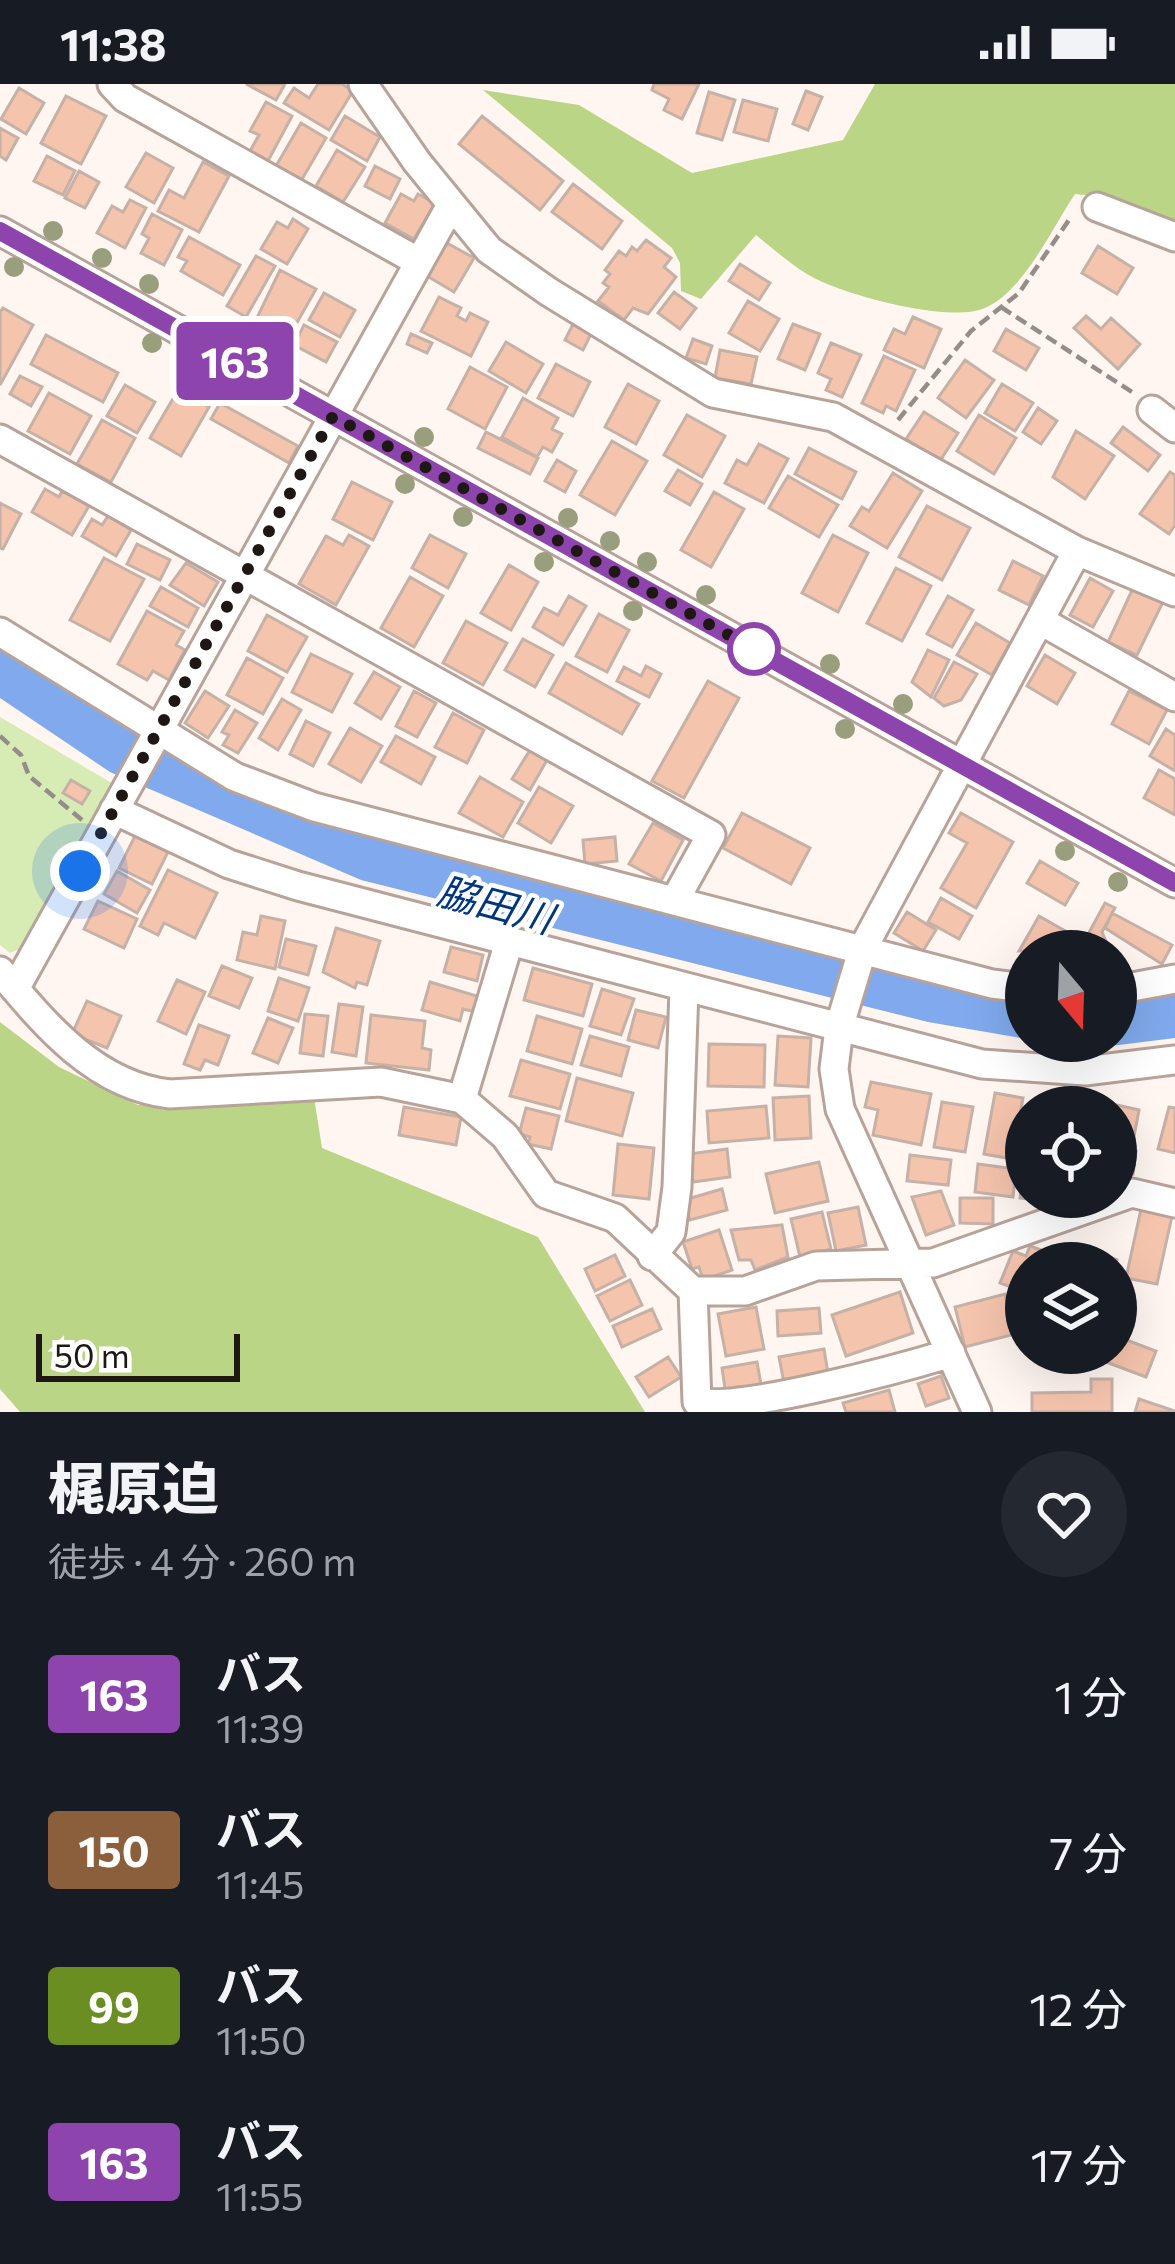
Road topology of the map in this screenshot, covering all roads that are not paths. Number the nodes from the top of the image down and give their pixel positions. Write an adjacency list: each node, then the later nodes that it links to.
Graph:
1 (112, 84): 7 (street)
2 (363, 84): 3 (street)
3 (452, 205): 7 (street); 12 (street)
4 (1097, 207): 6 (street)
5 (0, 231): 9 (street)
6 (1175, 237)
7 (419, 262): 9 (street)
8 (1152, 410): 10 (street)
9 (333, 416): 13 (street); 19 (street)
10 (1175, 428)
11 (0, 439): 13 (street)
12 (1077, 551): 14 (street); 15 (street)
13 (245, 575): 18 (street); 22 (street)
14 (1175, 592)
15 (1041, 621): 17 (street); 19 (street)
16 (0, 632): 18 (street)
17 (1175, 697)
18 (156, 735): 20 (street); 22 (street)
19 (960, 764): 21 (street); 24 (street)
20 (112, 814): 23 (street); 26 (street)
21 (1175, 883)
22 (675, 899): 24 (street)
23 (509, 942): 29 (street); 32 (street)
24 (861, 952): 28 (street); 30 (street)
25 (1175, 979): 27 (street)
26 (7, 980): 32 (street)
27 (1137, 985)
28 (1005, 986)
29 (684, 989): 30 (street); 34 (street)
30 (840, 1024): 31 (street); 35 (street)
31 (1175, 1060)
32 (462, 1099): 34 (street)
33 (1175, 1203): 35 (street)
34 (652, 1256): 36 (street)
35 (912, 1267): 36 (street); 37 (street)
36 (694, 1291): 37 (street)
37 (951, 1353): 38 (street)
38 (977, 1412)

